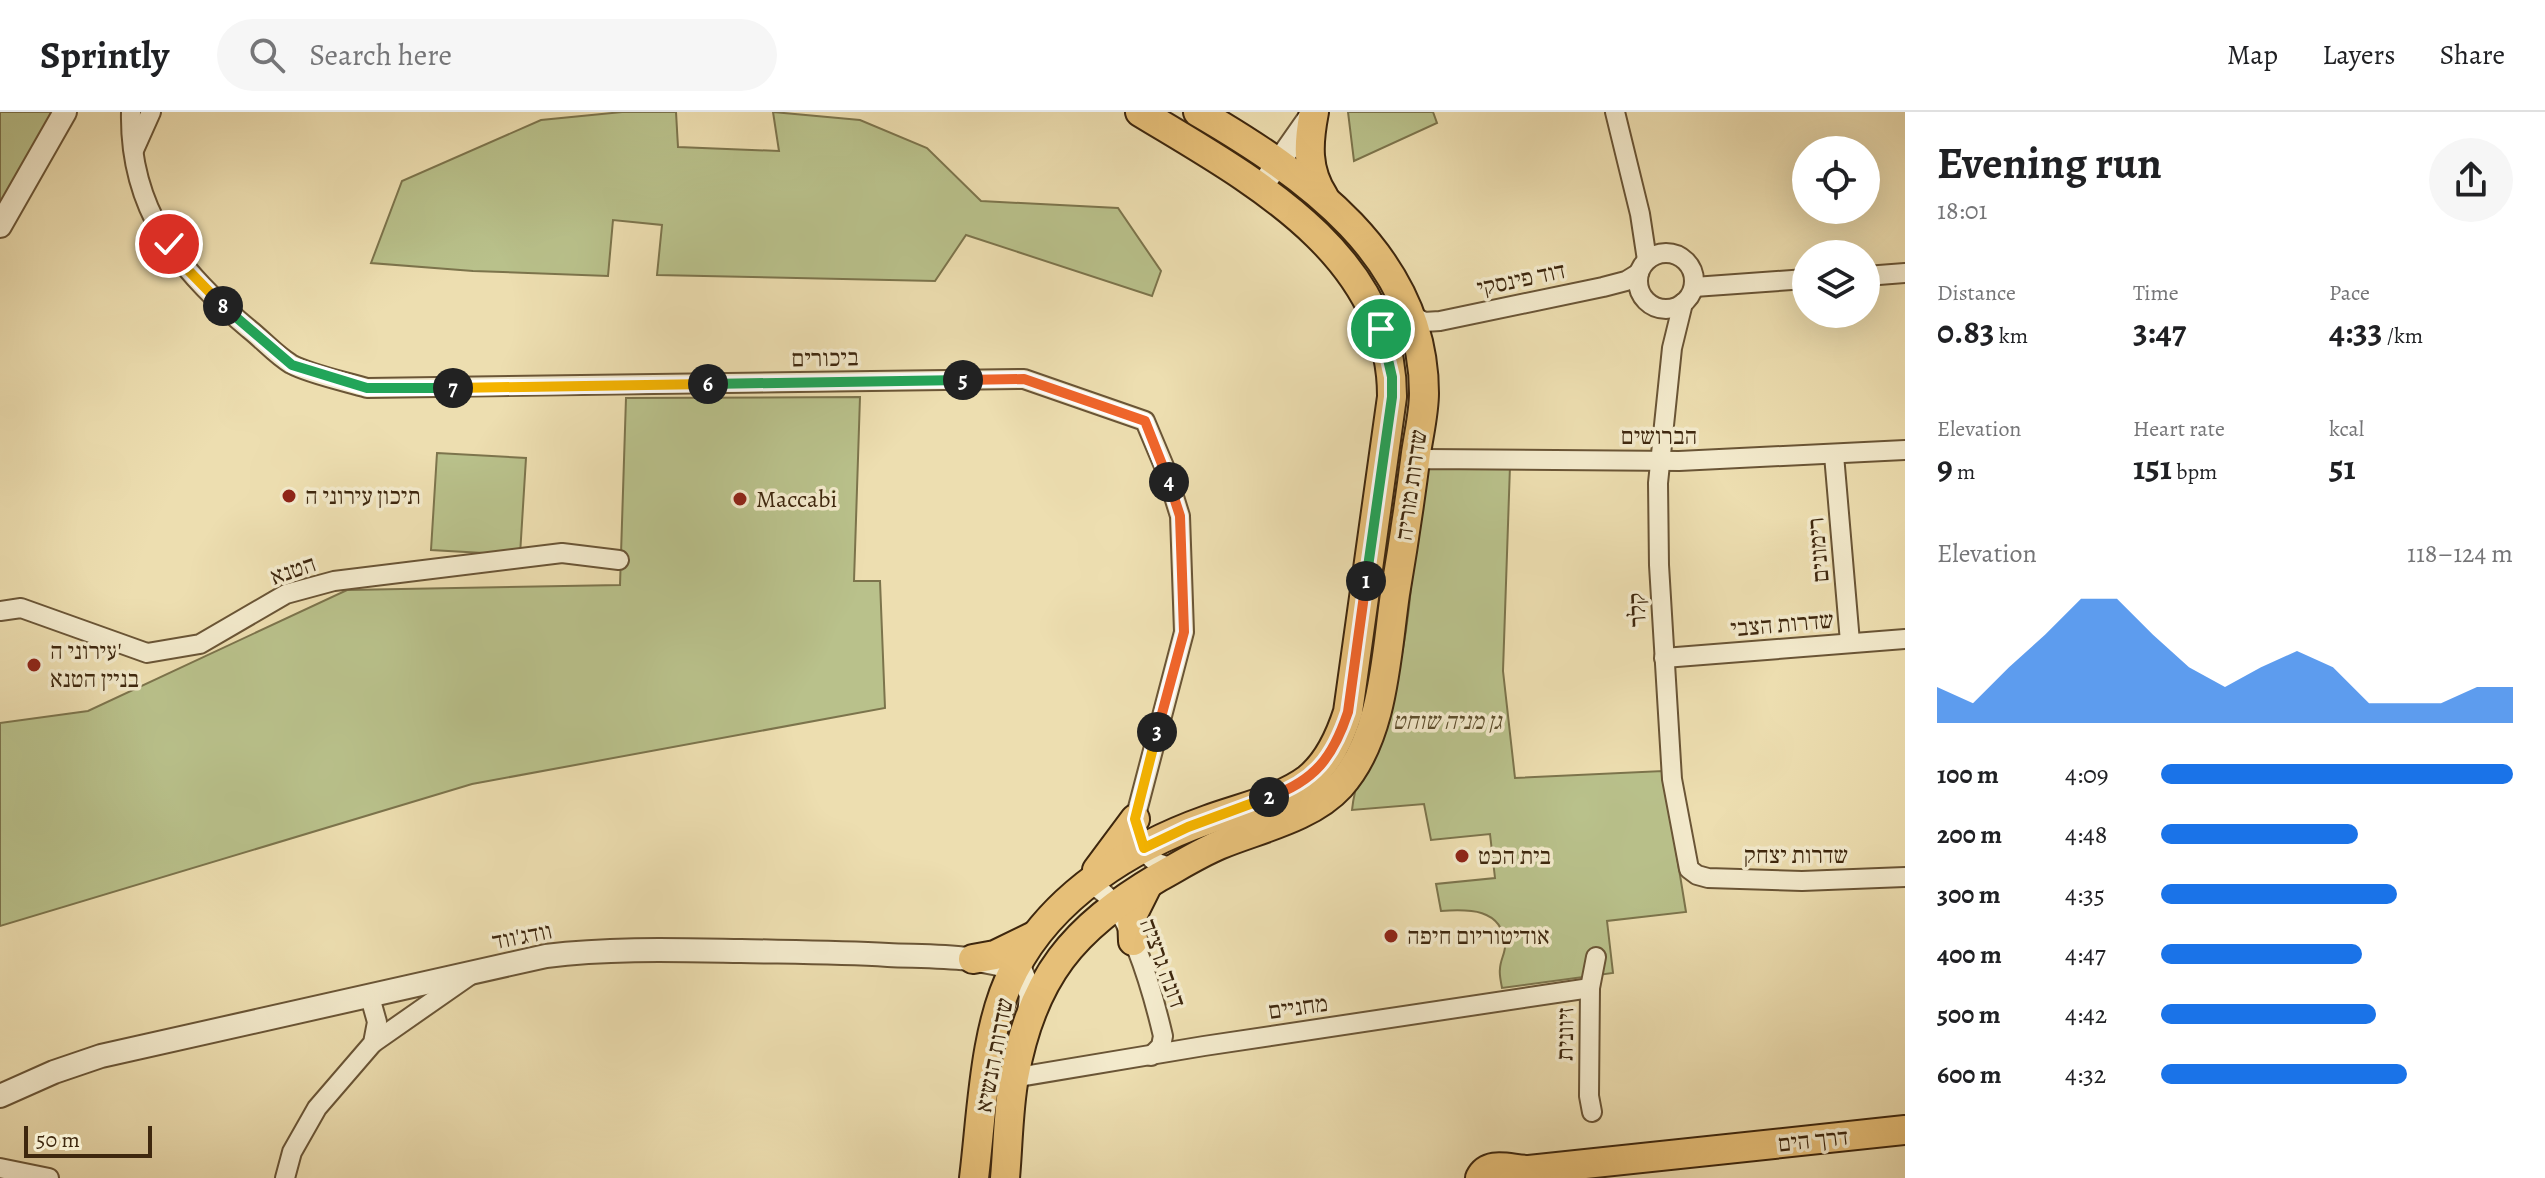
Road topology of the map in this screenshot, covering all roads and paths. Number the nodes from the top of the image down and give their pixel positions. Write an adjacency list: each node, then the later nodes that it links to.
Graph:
1 (65, 112): 13 (street)
2 (131, 112): 8 (street, ביכורים)
3 (151, 112): 8 (street)
4 (1140, 112): 10 (main road, שדרות מוריה)
5 (1198, 112): 9 (main road, שדרות מוריה)
6 (1314, 112): 9 (street); 11 (main road)
7 (1615, 112): 12 (street)
8 (133, 152): 33 (street, ביכורים)
9 (1278, 162): 10 (street); 11 (main road, שדרות מוריה)
10 (1262, 187): 34 (main road, שדרות מוריה)
11 (1327, 201): 22 (main road, שדרות מוריה)
12 (1640, 214): 14 (street); 15 (street)
13 (0, 226)
14 (1672, 253): 15 (street); 19 (street)
15 (1643, 267): 21 (street); 22 (street, דוד פינסקי)
16 (1905, 273): 17 (street)
17 (1880, 275)
18 (1792, 280): 19 (street)
19 (1694, 287): 20 (street)
20 (1683, 303): 21 (street); 23 (street, קלר)
21 (1660, 308): 23 (street, קלר)
22 (1413, 316): 27 (main road, שדרות מוריה)
23 (1672, 348): 26 (street, קלר)
24 (1905, 450): 25 (street, הברושים)
25 (1834, 455): 26 (street, הברושים); 31 (street, רימונים)
26 (1660, 461): 27 (street, הברושים); 32 (street, קלר)
27 (1415, 464): 35 (main road, שדרות מוריה)
28 (619, 560): 29 (street, הטנא)
29 (0, 611)
30 (1905, 639): 31 (street, שדרות הצבי)
31 (1850, 642): 32 (street, שדרות הצבי)
32 (1664, 658): 36 (street, קלר)
33 (1135, 819): 34 (street); 39 (main road)
34 (1144, 848): 35 (street); 39 (main road, שדרות הנשיא)
35 (1178, 866): 38 (main road, שדרות מוריה)
36 (1689, 869): 37 (street, שדרות יצחק)
37 (1905, 877)
38 (1148, 884): 40 (main road, שדרות מוריה); 42 (main road)
39 (1086, 885): 40 (street, דונה גרציה); 41 (main road, שדרות הנשיא)
40 (1115, 906): 42 (street, דונה גרציה); 49 (main road, שדרות הנשיא)
41 (1035, 935): 44 (main road); 45 (main road, שדרות הנשיא)
42 (1133, 941): 50 (street, דונה גרציה)
43 (1596, 957): 47 (street, זיוונית)
44 (973, 959): 45 (street, וודג'ווד); 46 (street, וודג'ווד)
45 (1014, 969): 49 (street); 62 (main road, שדרות הנשיא)
46 (473, 973): 48 (street, וודג'ווד); 51 (street)
47 (1590, 988): 52 (street, מחניים); 56 (street, זיוונית)
48 (370, 997): 51 (street); 55 (street, וודג'ווד)
49 (1029, 1016): 54 (main road, שדרות הנשיא)
50 (1161, 1028): 52 (street, דונה גרציה); 53 (street)
51 (373, 1043): 61 (street)
52 (1204, 1046): 53 (street, מחניים)
53 (1151, 1056): 54 (street, מחניים)
54 (1013, 1078): 63 (main road, שדרות הנשיא)
55 (0, 1096)
56 (1592, 1112)
57 (1905, 1130): 59 (main road, דרך הים)
58 (0, 1168): 60 (street)
59 (1498, 1175)
60 (49, 1178)
61 (285, 1178)
62 (974, 1178)
63 (1005, 1178)

